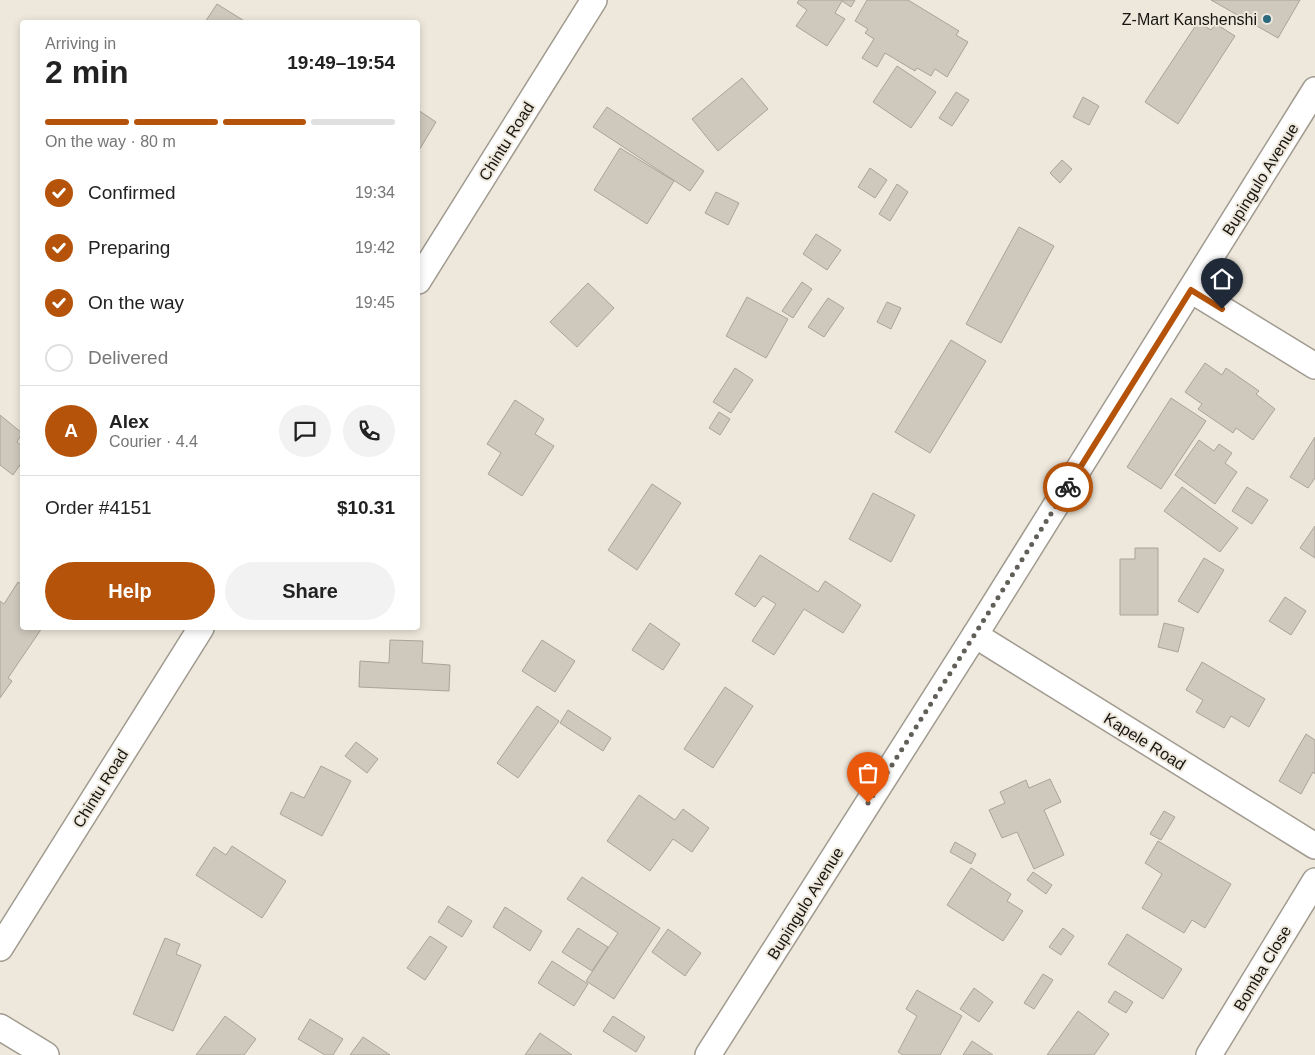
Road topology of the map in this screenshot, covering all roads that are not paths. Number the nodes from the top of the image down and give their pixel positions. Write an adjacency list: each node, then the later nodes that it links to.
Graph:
1 (594, 0): 3 (street, Chintu Road)
2 (1315, 90): 4 (street, Bupingulo Avenue)
3 (420, 278)
4 (1191, 290): 5 (street); 7 (street, Bupingulo Avenue)
5 (1315, 366)
6 (200, 630): 10 (street, Chintu Road)
7 (975, 635): 8 (street, Kapele Road); 13 (street, Bupingulo Avenue)
8 (1315, 846)
9 (1315, 881): 14 (street, Bomba Close)
10 (0, 948)
11 (0, 1028): 12 (street)
12 (46, 1055)
13 (708, 1055)
14 (1209, 1055)

